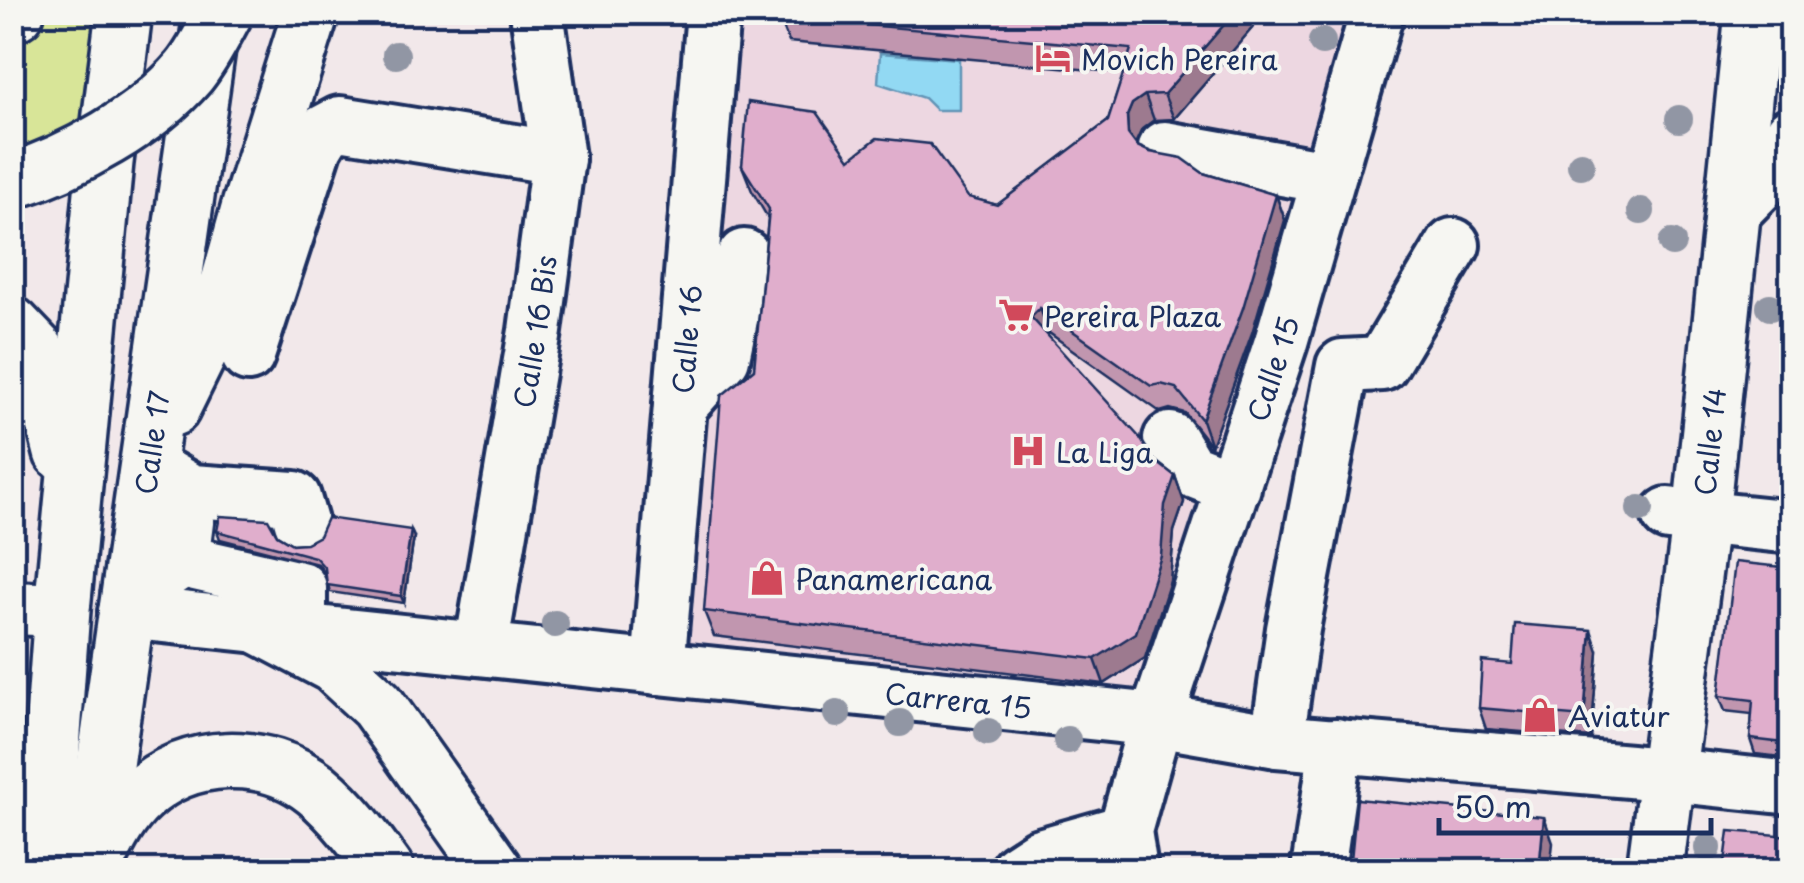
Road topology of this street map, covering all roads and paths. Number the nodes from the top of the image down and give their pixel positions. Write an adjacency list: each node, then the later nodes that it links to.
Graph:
1 (124, 12): 31 (main road)
2 (212, 12): 24 (main road, Calle 17)
3 (226, 12): 14 (main road, bridge)
4 (310, 12): 24 (main road)
5 (537, 12): 12 (street, Calle 16 Bis)
6 (713, 12): 22 (street, Calle 16)
7 (1377, 12): 13 (street, Calle 15)
8 (1716, 12): 26 (main road, Calle 14)
9 (1754, 12): 15 (main road, Calle 14)
10 (1792, 134): 15 (street)
11 (1165, 148): 13 (street)
12 (558, 158): 20 (street); 33 (street, Calle 16 Bis)
13 (1327, 178): 19 (street, Calle 15)
14 (12, 181)
15 (1732, 212): 26 (main road, Calle 14)
16 (1454, 244): 21 (street)
17 (744, 256): 22 (street)
18 (12, 324): 31 (main road)
19 (1281, 342): 21 (street); 25 (street, Calle 15)
20 (248, 355)
21 (1343, 366): 36 (street)
22 (680, 406): 34 (street, Calle 16)
23 (1170, 439): 25 (street)
24 (163, 469): 27 (street); 29 (street); 30 (main road, Calle 17)
25 (1234, 487): 35 (street, Calle 15)
26 (1684, 515): 28 (street); 38 (main road, Calle 14)
27 (301, 522)
28 (1792, 527)
29 (182, 562): 30 (street); 32 (street)
30 (127, 605): 32 (street, Carrera 15); 41 (main road, Calle 17)
31 (37, 609): 41 (main road)
32 (278, 627): 33 (street, Carrera 15); 43 (main road)
33 (481, 649): 34 (street, Carrera 15)
34 (658, 668): 35 (street, Carrera 15)
35 (1156, 720): 36 (street, Carrera 15); 40 (street, Calle 15)
36 (1277, 741): 37 (street, Carrera 15)
37 (1336, 744): 38 (street, Carrera 15); 45 (street)
38 (1649, 773): 39 (street, Carrera 15); 46 (main road, Calle 14); 47 (main road, Calle 14)
39 (1792, 788)
40 (1128, 851): 44 (street)
41 (62, 867): 42 (main road)
42 (386, 870)
43 (494, 870)
44 (1017, 870)
45 (1318, 870)
46 (1619, 870)
47 (1655, 870)

